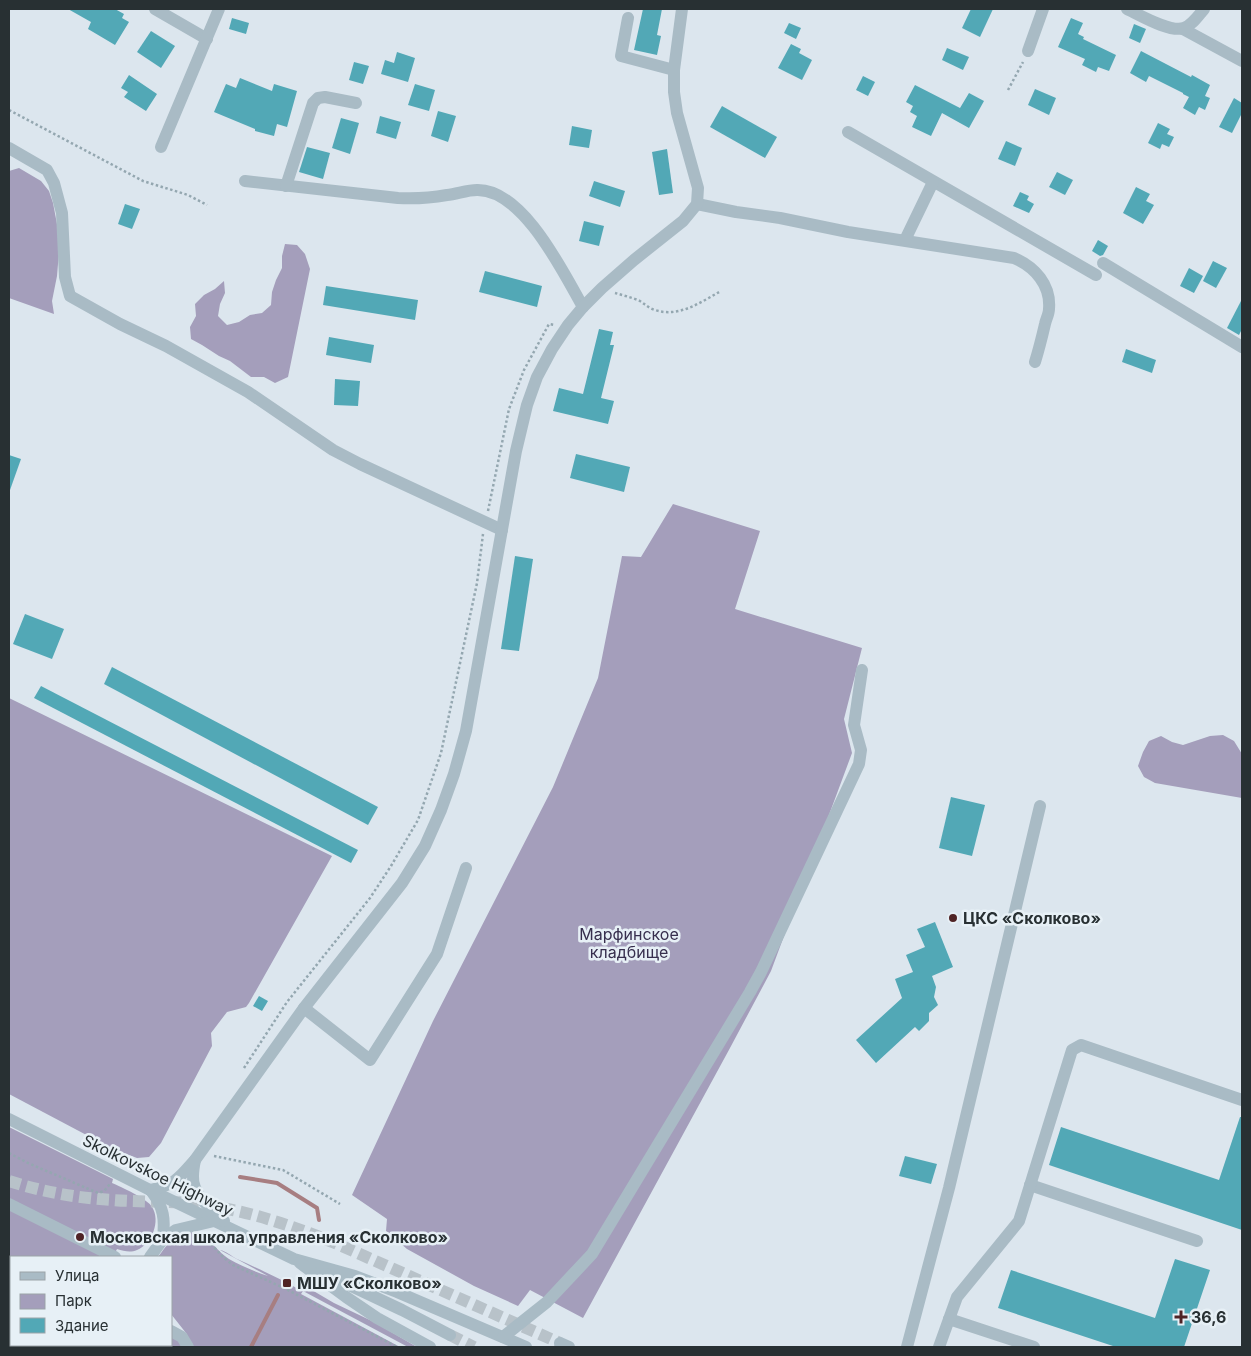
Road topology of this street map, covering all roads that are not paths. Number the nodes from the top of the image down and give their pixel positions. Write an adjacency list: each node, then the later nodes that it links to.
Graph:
1 (155, 9): 9 (street)
2 (219, 9): 9 (street)
3 (682, 9): 12 (street)
4 (1043, 9): 10 (street)
5 (1127, 9): 8 (street)
6 (1204, 9): 8 (street)
7 (628, 18): 12 (street)
8 (1183, 28): 11 (street)
9 (207, 38): 15 (street)
10 (1028, 51)
11 (1242, 61)
12 (674, 70): 20 (street)
13 (356, 103): 19 (street)
14 (848, 132): 18 (street)
15 (161, 147)
16 (9, 148): 27 (street)
17 (245, 181): 19 (street)
18 (933, 182): 21 (street); 23 (street)
19 (286, 186): 24 (street)
20 (697, 204): 21 (street); 24 (street)
21 (905, 240): 26 (street)
22 (1103, 263): 25 (street)
23 (1096, 275)
24 (583, 307): 27 (street)
25 (1242, 347)
26 (1035, 362)
27 (502, 530): 31 (street)
28 (862, 670): 48 (street)
29 (1040, 806): 52 (street)
30 (466, 868): 31 (street)
31 (304, 1008): 34 (street)
32 (1242, 1100): 35 (street)
33 (9, 1119): 36 (street, Skolkovskoe Highway)
34 (195, 1160): 36 (street); 39 (street)
35 (1030, 1185): 41 (street); 45 (street)
36 (150, 1190): 38 (street, Skolkovskoe Highway); 40 (street)
37 (9, 1204): 42 (street)
38 (214, 1221): 39 (street, Skolkovskoe Highway); 40 (street)
39 (233, 1230): 44 (street, Skolkovskoe Highway)
40 (163, 1239): 43 (street)
41 (1197, 1241)
42 (113, 1256)
43 (151, 1256)
44 (294, 1259): 47 (street); 48 (street, Skolkovskoe Highway); 50 (street, Skolkovskoe Highway)
45 (949, 1319): 53 (street); 54 (street)
46 (172, 1332): 49 (street)
47 (450, 1335)
48 (503, 1337): 51 (street, Skolkovskoe Highway)
49 (188, 1347)
50 (430, 1347)
51 (526, 1347)
52 (907, 1347)
53 (939, 1347)
54 (1034, 1347)

